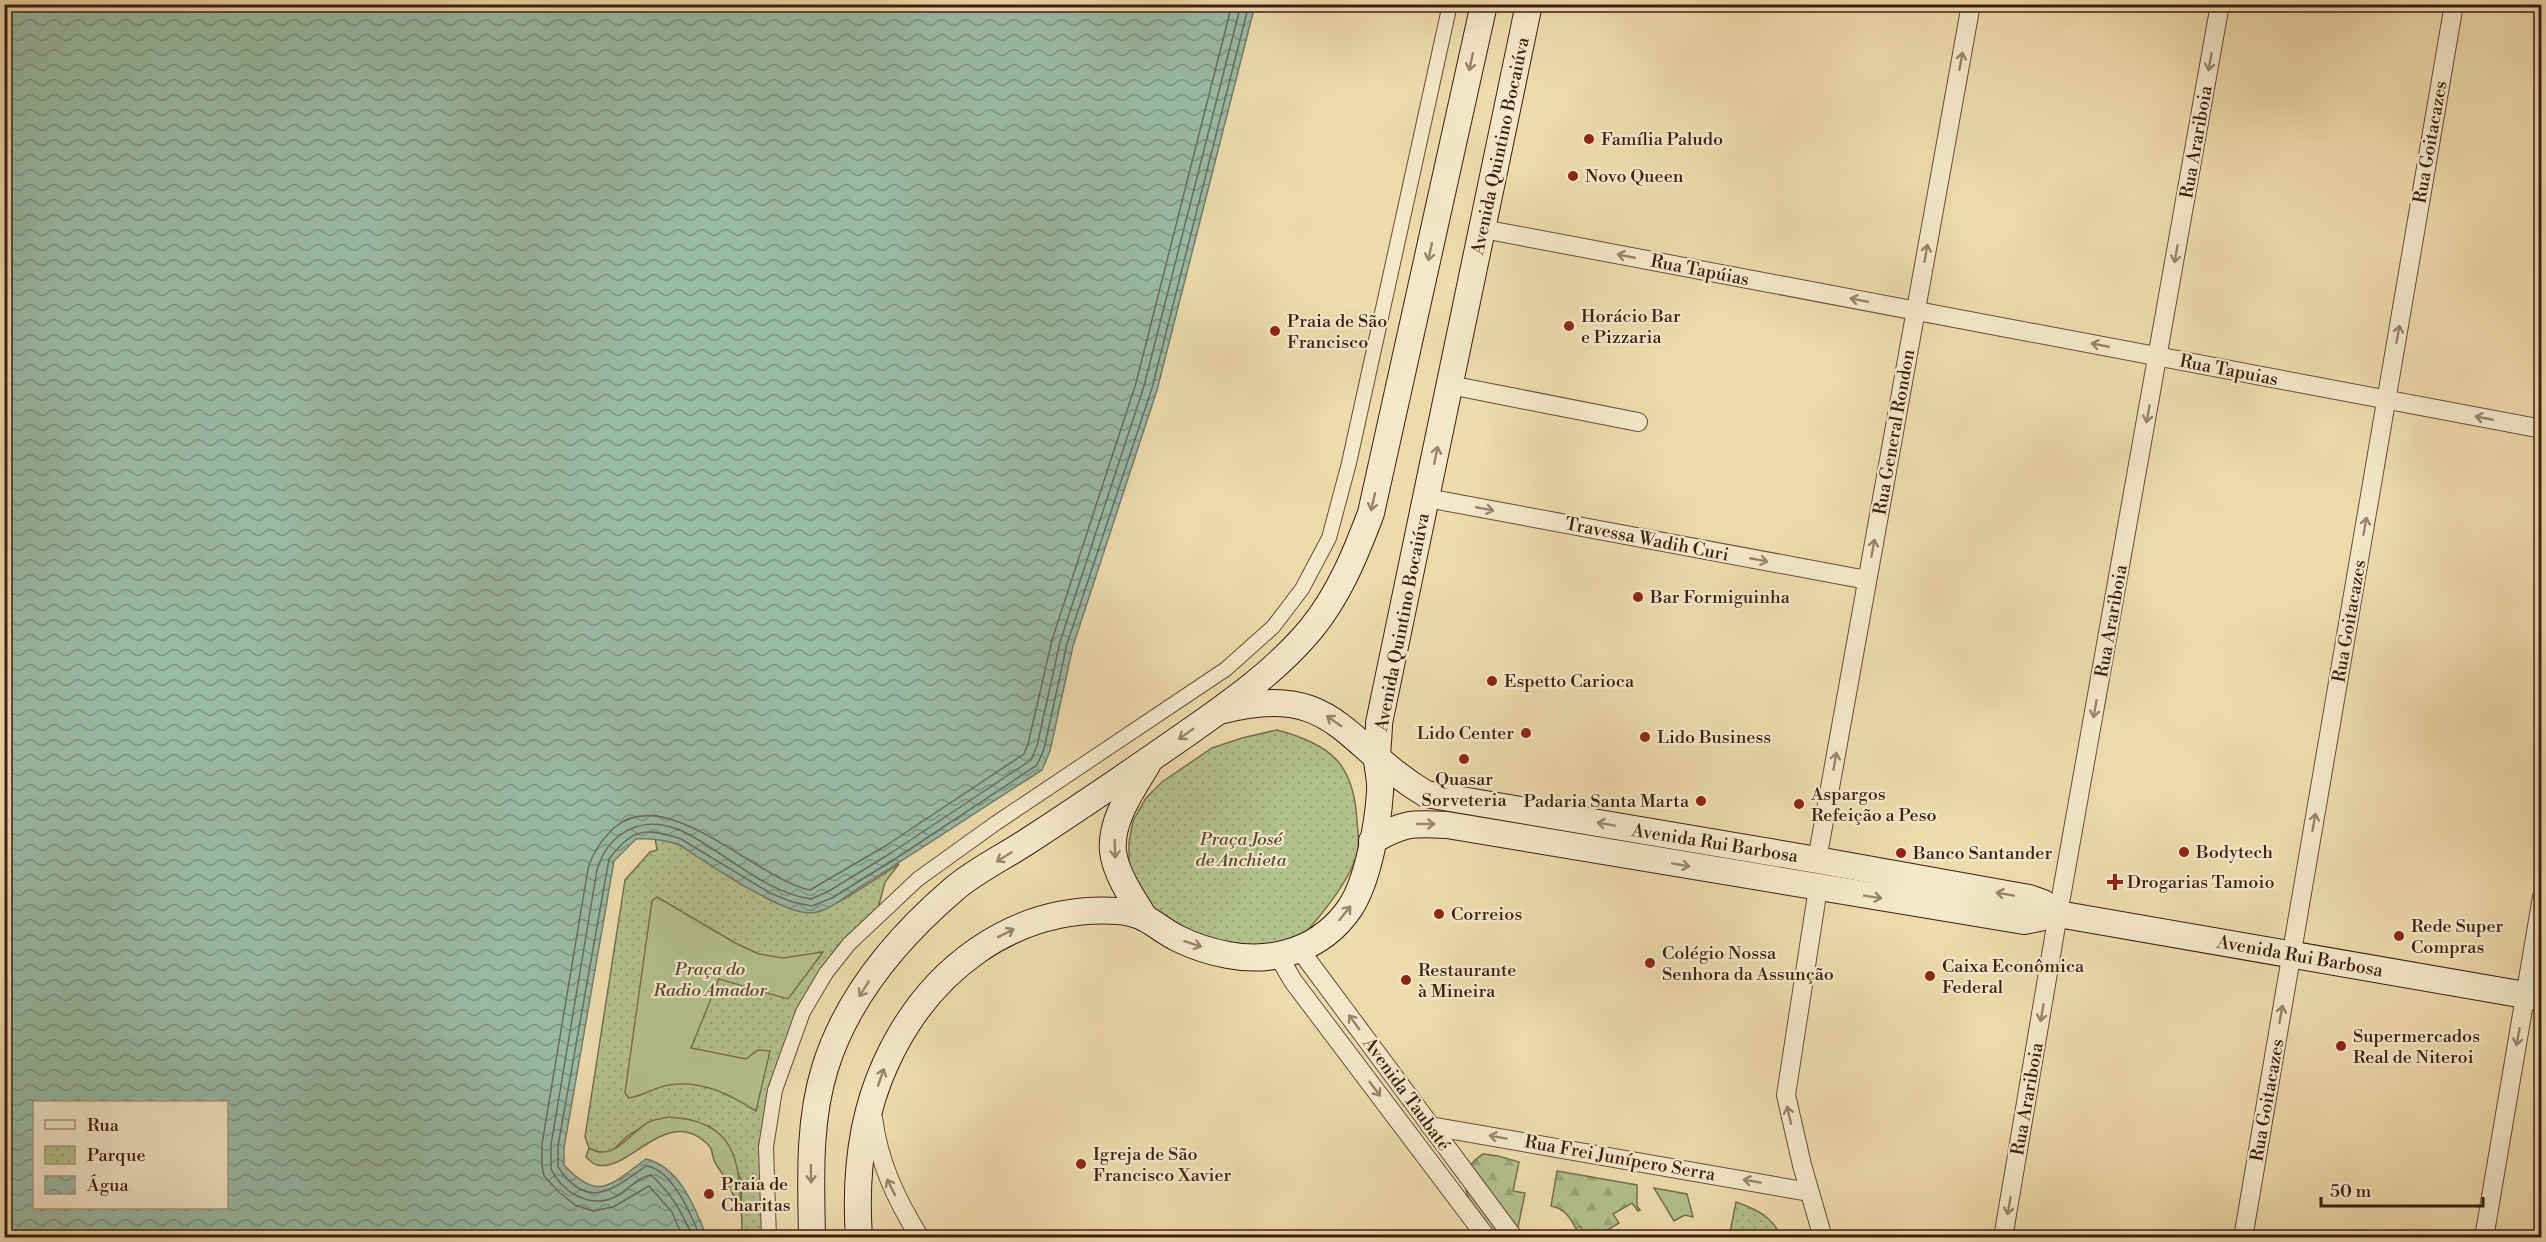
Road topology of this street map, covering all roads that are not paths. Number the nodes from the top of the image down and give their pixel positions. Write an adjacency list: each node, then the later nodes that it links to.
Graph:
1 (1450, 4): 31 (street)
2 (1484, 4): 16 (main road, one-way to 16)
3 (1529, 4): 7 (main road, Avenida Quintino Bocaiúva)
4 (1971, 4): 8 (street, Rua General Rondon, one-way to 4)
5 (2220, 4): 9 (street, Rua Arariboia, one-way to 9)
6 (2454, 4): 11 (street, Rua Goitacazes, one-way to 6)
7 (1484, 230): 8 (street, Rua Tapúias, one-way to 7); 10 (main road, Avenida Quintino Bocaiúva)
8 (1916, 310): 9 (street, Rua Tapuias, one-way to 8); 15 (street, Rua General Rondon, one-way to 8)
9 (2158, 356): 11 (street, Rua Tapuias); 23 (street, Rua Arariboia, one-way to 23)
10 (1450, 385): 12 (street); 14 (main road, Avenida Quintino Bocaiúva, one-way to 10)
11 (2387, 399): 13 (street, Rua Tapuias, one-way to 11); 26 (street, Rua Goitacazes, one-way to 11)
12 (1638, 422)
13 (2541, 429)
14 (1427, 498): 15 (street, Travessa Wadih Curi, one-way to 15); 18 (main road, Avenida Quintino Bocaiúva)
15 (1867, 580): 20 (street, Rua General Rondon, one-way to 15)
16 (1223, 710): 17 (main road, one-way to 17); 18 (main road, Avenida Rui Barbosa, one-way to 16)
17 (1150, 759): 24 (main road, one-way to 24); 32 (main road, one-way to 32)
18 (1377, 760): 19 (main road, Avenida Quintino Bocaiúva); 20 (main road, Avenida Rui Barbosa, one-way to 18)
19 (1372, 841): 21 (main road, Avenida Rui Barbosa, one-way to 21); 25 (main road, Avenida Quintino Bocaiúva, one-way to 19)
20 (1817, 860): 23 (main road, Avenida Rui Barbosa, one-way to 20)
21 (1818, 888): 23 (main road, Avenida Rui Barbosa, one-way to 23); 30 (street, one-way to 21)
22 (2541, 897): 27 (street)
23 (2058, 914): 26 (main road, Avenida Rui Barbosa); 38 (street, Rua Arariboia, one-way to 38)
24 (1143, 915): 25 (main road, one-way to 25); 28 (main road, one-way to 24)
25 (1290, 953): 29 (street, Avenida Taubaté, one-way to 25); 35 (street, Avenida Taubaté, one-way to 35)
26 (2291, 954): 27 (main road, Avenida Rui Barbosa); 39 (street, Rua Goitacazes, one-way to 26)
27 (2533, 996): 40 (street, one-way to 40)
28 (871, 1106): 33 (main road); 34 (street, one-way to 28)
29 (1430, 1126): 30 (street, Rua Frei Junípero Serra, one-way to 29); 36 (street, Avenida Taubaté)
30 (1809, 1192): 37 (street)
31 (769, 1238)
32 (812, 1238)
33 (859, 1238)
34 (920, 1238)
35 (1487, 1238)
36 (1514, 1238)
37 (1823, 1238)
38 (2003, 1238)
39 (2243, 1238)
40 (2484, 1238)

